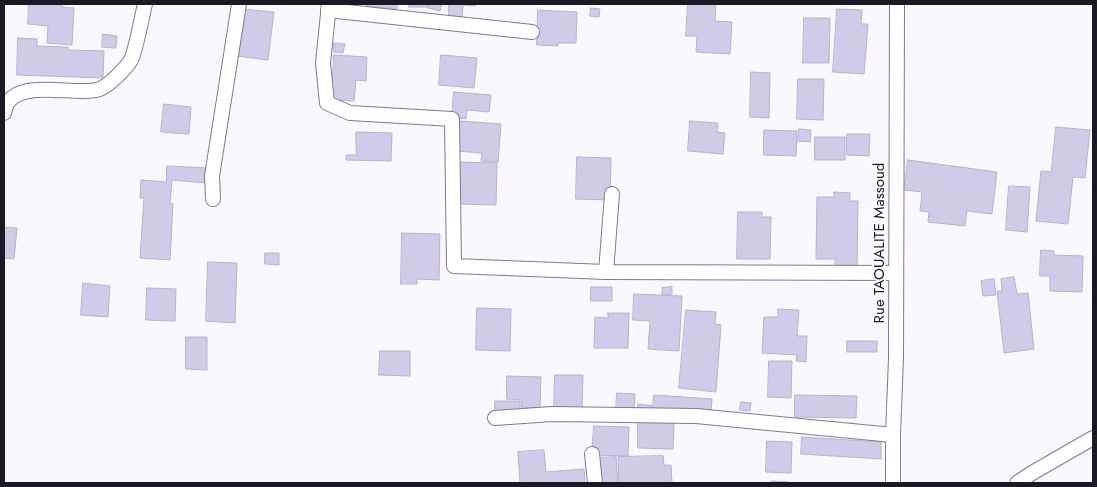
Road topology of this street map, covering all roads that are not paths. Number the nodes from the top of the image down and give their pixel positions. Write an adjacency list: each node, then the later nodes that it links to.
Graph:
1 (145, 4): 6 (street)
2 (239, 4): 8 (street)
3 (897, 4): 10 (street, Rue TAOUALITE Massoud)
4 (329, 7): 5 (street); 9 (street)
5 (532, 32)
6 (4, 112)
7 (612, 194): 9 (street)
8 (213, 199)
9 (606, 272): 10 (street)
10 (896, 273): 12 (street, Rue TAOUALITE Massoud)
11 (495, 418): 12 (street)
12 (892, 435): 16 (street, Rue TAOUALITE Massoud)
13 (1093, 438): 17 (street)
14 (592, 454): 15 (street)
15 (595, 483)
16 (893, 483)
17 (1017, 483)

